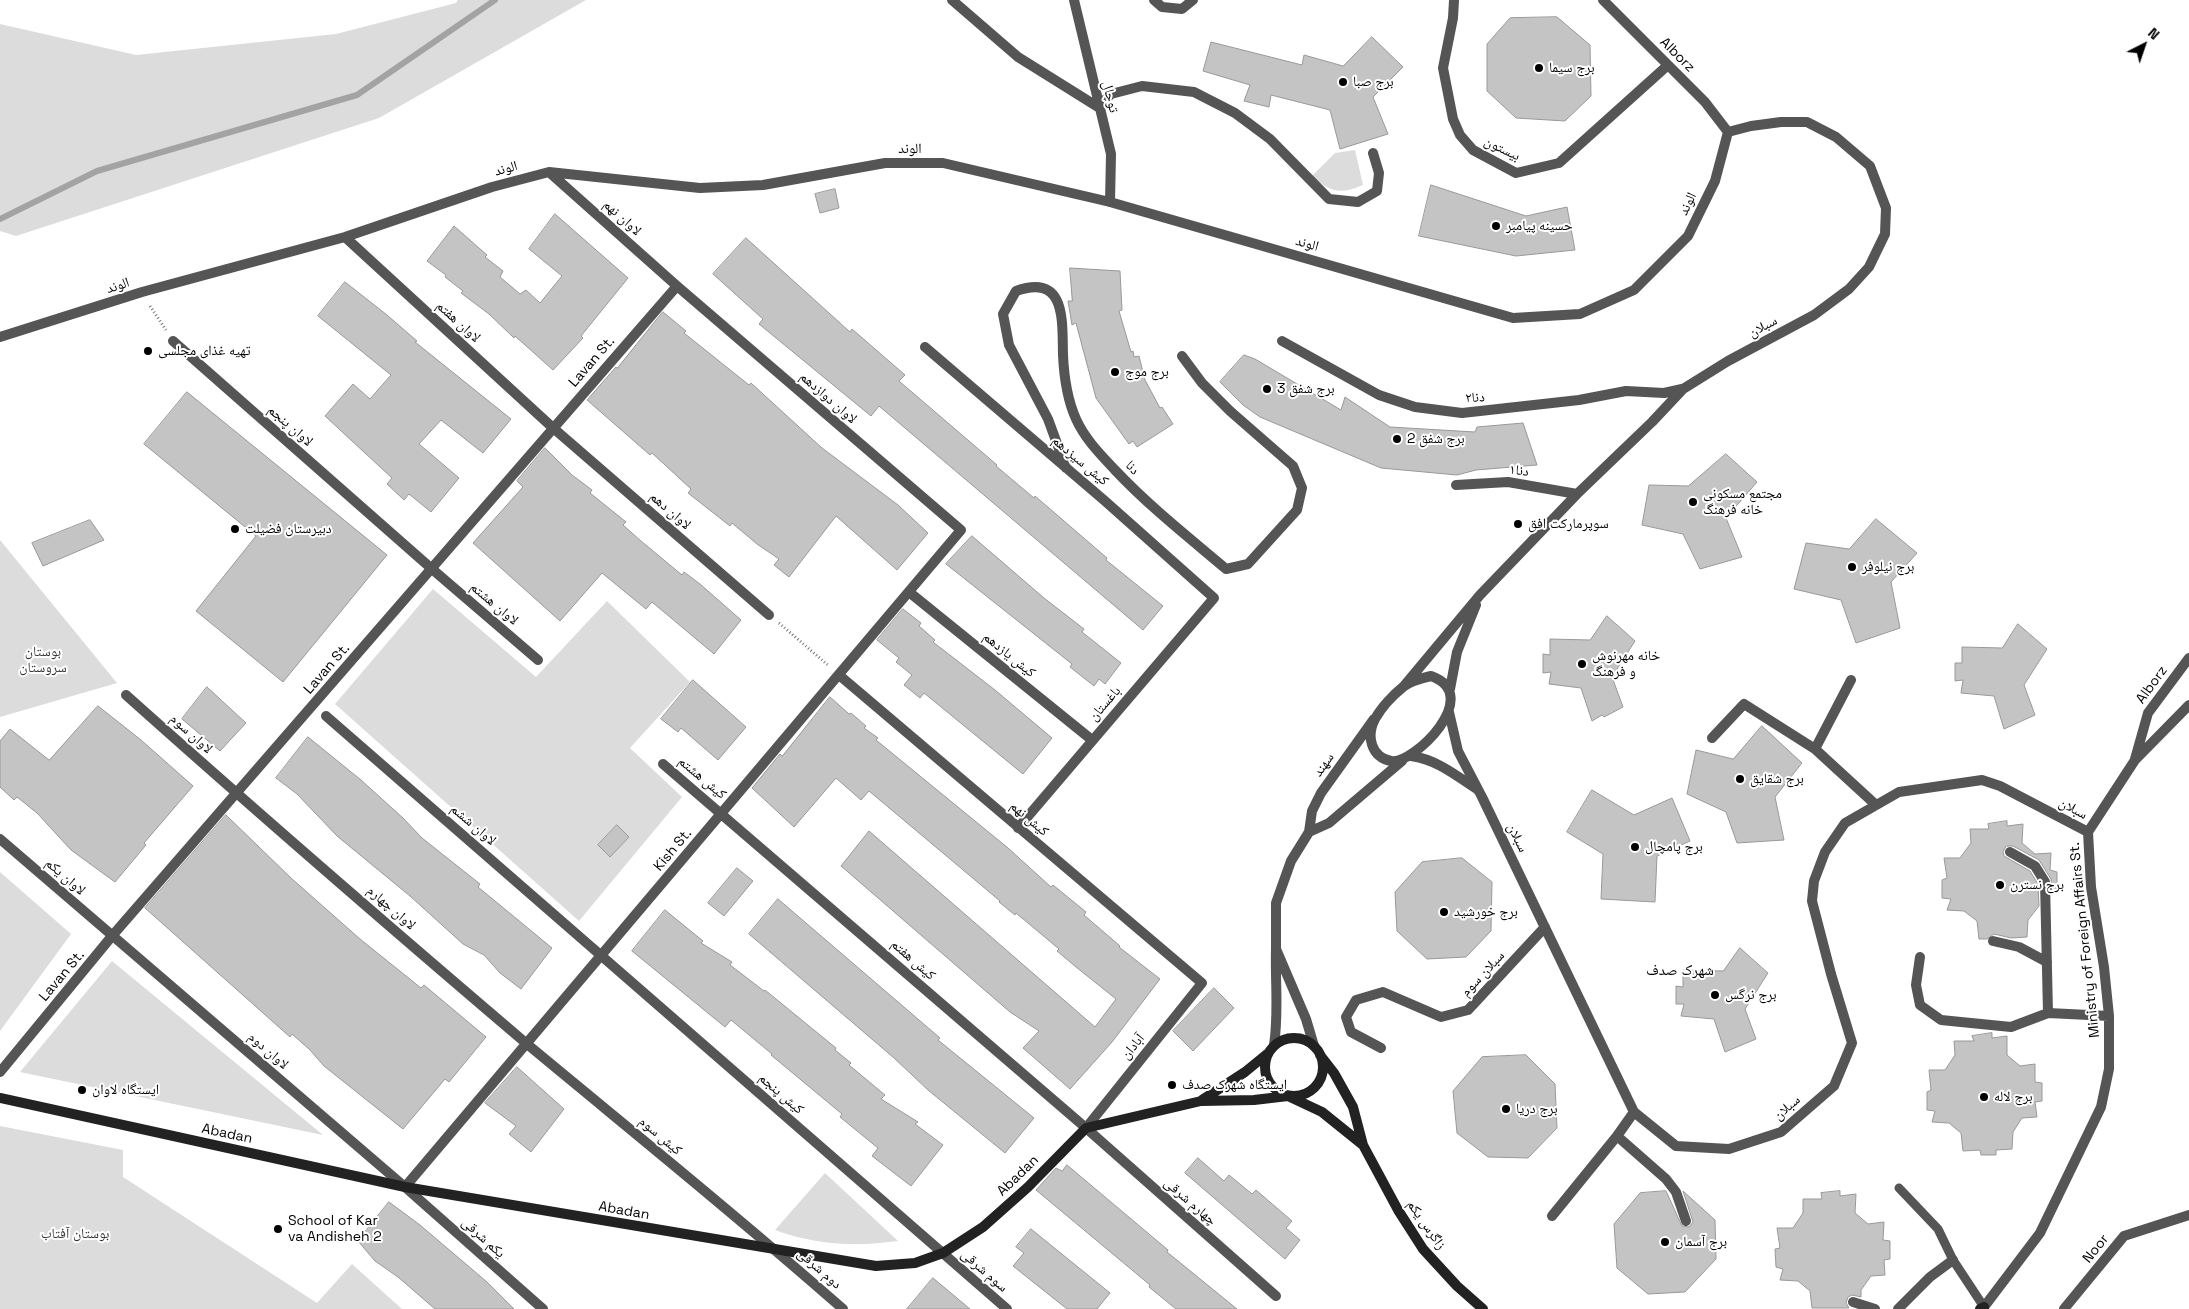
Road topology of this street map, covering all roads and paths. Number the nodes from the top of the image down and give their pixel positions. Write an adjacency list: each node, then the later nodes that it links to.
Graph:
1 (952, 0): 8 (street)
2 (1074, 0): 8 (street, توچال)
3 (1154, 0): 4 (street)
4 (1193, 0)
5 (1454, 0): 7 (street, بیستون)
6 (1603, 0): 7 (street, Alborz)
7 (1668, 65): 9 (street, Alborz)
8 (1098, 107): 10 (street); 12 (street, توچال)
9 (1728, 132): 12 (street, الوند); 21 (street, سبلان)
10 (1373, 153)
11 (549, 172): 12 (street, الوند); 13 (street, الوند); 14 (street, لاوان نهم)
12 (1110, 202)
13 (345, 237): 15 (street, الوند); 22 (street, لاوان هفتم)
14 (677, 286): 22 (street, Lavan St.); 26 (street, لاوان دوازدهم)
15 (142, 292): 16 (street, الوند); 17 (path)
16 (0, 337)
17 (173, 341): 27 (street, لاوان پنجم)
18 (1282, 341): 21 (street, دنا۲)
19 (926, 347): 23 (street, کیش سیزدهم)
20 (1182, 356): 23 (street, دنا)
21 (1683, 389): 25 (street, سبلان)
22 (552, 428): 27 (street, Lavan St.); 31 (street, لاوان دهم)
23 (1066, 468): 30 (street, کیش سیزدهم)
24 (1456, 485): 25 (street, دنا۱)
25 (1577, 494): 29 (street, سبلان)
26 (961, 530): 28 (street, Kish St.)
27 (432, 570): 33 (street, لاوان هشتم); 50 (street, Lavan St.)
28 (909, 592): 34 (street, Kish St.); 44 (street, کیش یازدهم)
29 (1480, 595): 36 (street, سبلان); 37 (street, سبلان)
30 (1214, 598): 44 (street, باغستان)
31 (770, 615): 34 (path)
32 (2189, 658): 47 (street, Alborz)
33 (538, 660)
34 (839, 675): 52 (street, Kish St.); 53 (street, کیش نهم)
35 (1851, 680): 45 (street)
36 (1404, 686): 37 (street); 42 (street, سهند)
37 (1450, 689): 40 (street, سبلان)
38 (126, 695): 50 (street, لاوان سوم)
39 (2189, 705): 47 (street)
40 (1449, 712): 46 (street); 49 (street, سبلان)
41 (326, 716): 62 (street, لاوان ششم)
42 (1374, 719): 46 (street); 54 (street, سهند)
43 (1712, 738): 45 (street)
44 (1092, 740): 53 (street, باغستان)
45 (1815, 749): 51 (street)
46 (1406, 758): 49 (street); 54 (street)
47 (2134, 760): 55 (street, Ministry of Foreign Affairs St.)
48 (663, 764): 52 (street, کیش هشتم)
49 (1478, 790): 58 (street, سبلان)
50 (237, 794): 59 (street, Lavan St.); 68 (street, لاوان چهارم)
51 (1876, 805): 55 (street, سبلان); 76 (street, سبلان)
52 (722, 813): 62 (street, Kish St.); 77 (street, کیش هفتم)
53 (1018, 828): 65 (street, کیش نهم)
54 (1309, 832): 61 (street, سهند)
55 (2088, 832): 67 (street, Ministry of Foreign Affairs St.)
56 (0, 838): 59 (street, لاوان یکم)
57 (2010, 852): 64 (street)
58 (1545, 927): 69 (street, سبلان سوم); 76 (street, سبلان)
59 (112, 936): 72 (street, Lavan St.); 80 (street, لاوان دوم)
60 (1993, 941): 64 (street)
61 (1276, 950): 70 (street, سهند); 71 (street, سهند)
62 (602, 955): 68 (street, Kish St.); 86 (street, کیش پنجم)
63 (1920, 956): 66 (street)
64 (2047, 962): 66 (street)
65 (1202, 983): 77 (street, آبادان)
66 (2048, 1013): 67 (street)
67 (2109, 1016): 90 (street, Ministry of Foreign Affairs St.)
68 (527, 1043): 80 (street, Kish St.); 85 (street, کیش سوم)
69 (1381, 1048)
70 (1271, 1049): 71 (main road); 73 (main road); 75 (main road)
71 (1317, 1050): 73 (main road); 79 (main road, زاگرس یکم)
72 (0, 1072)
73 (1288, 1096): 75 (main road); 79 (main road, زاگرس یکم)
74 (0, 1098): 80 (main road, Abadan)
75 (1201, 1101): 77 (main road)
76 (1634, 1112): 78 (street)
77 (1086, 1128): 86 (main road, Abadan); 88 (street, چهارم شرقی)
78 (1618, 1136): 83 (street); 84 (street)
79 (1362, 1145): 94 (main road, زاگرس یکم)
80 (405, 1187): 85 (main road, Abadan); 91 (street, یکم شرقی)
81 (1899, 1188): 87 (lane)
82 (2189, 1215): 97 (street, Noor)
83 (1552, 1216)
84 (1686, 1220)
85 (776, 1250): 86 (main road, Abadan); 92 (street, دوم شرقی)
86 (943, 1253): 93 (street, سوم شرقی)
87 (1953, 1260): 90 (lane); 96 (street)
88 (1276, 1296)
89 (1853, 1302): 95 (street)
90 (1982, 1308)
91 (543, 1309)
92 (843, 1309)
93 (1007, 1309)
94 (1483, 1309)
95 (1875, 1309)
96 (1898, 1309)
97 (2064, 1309)

